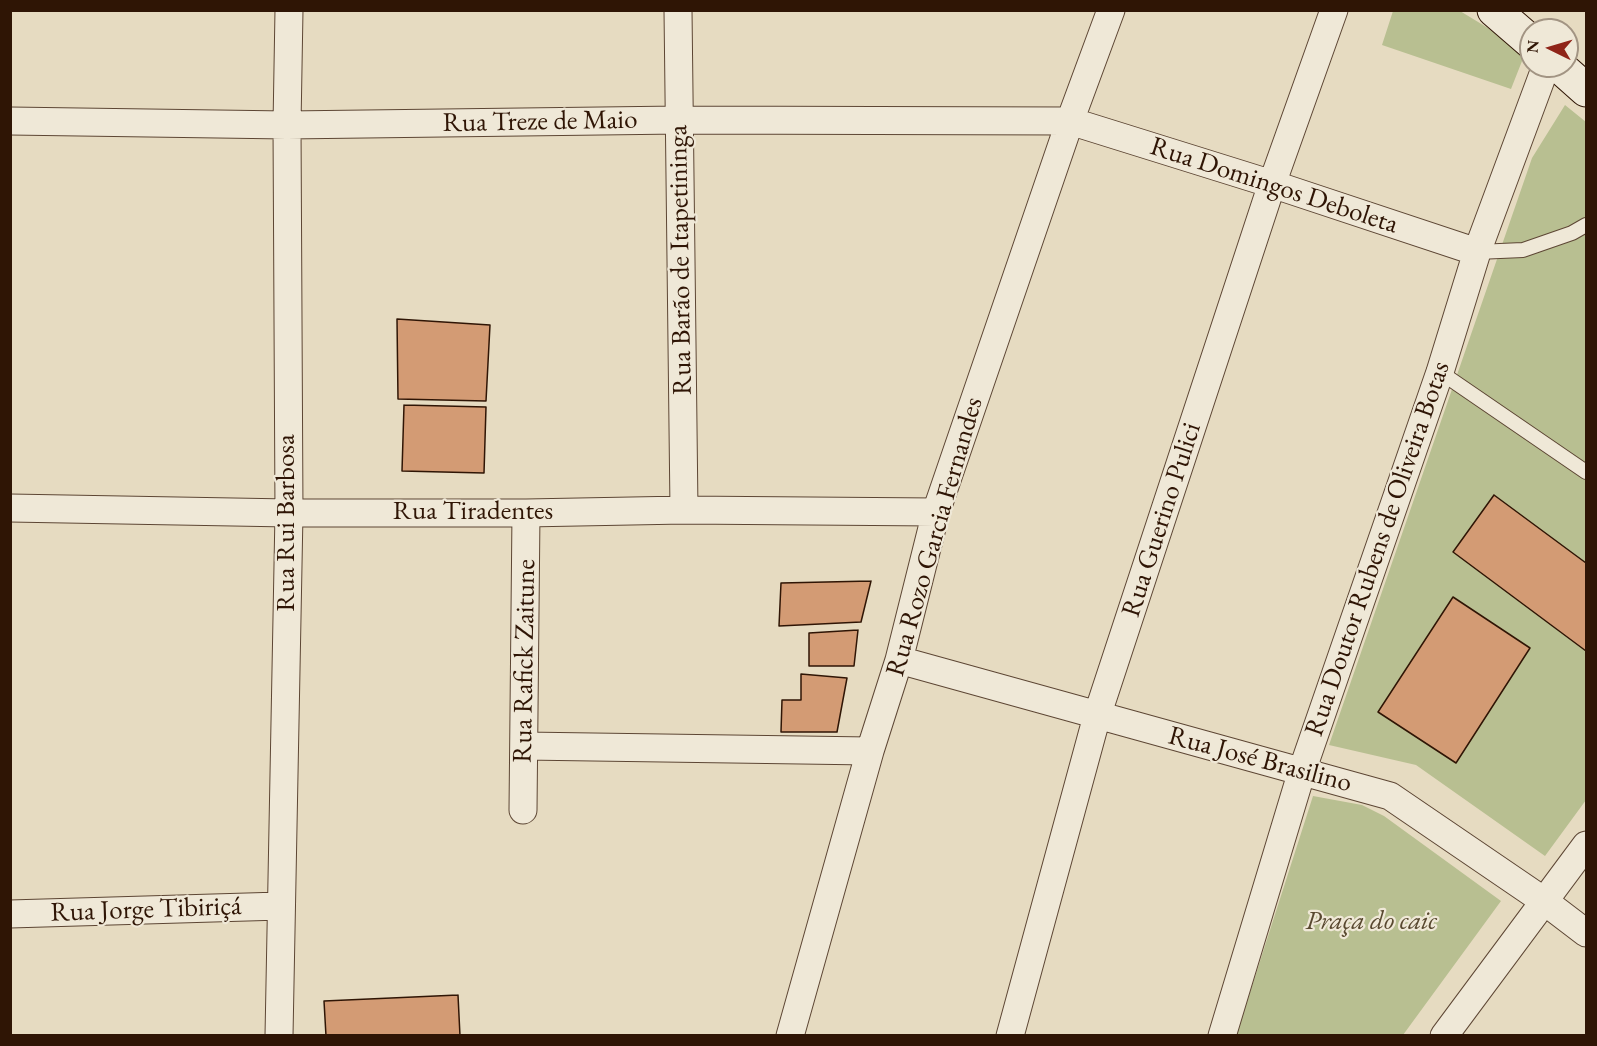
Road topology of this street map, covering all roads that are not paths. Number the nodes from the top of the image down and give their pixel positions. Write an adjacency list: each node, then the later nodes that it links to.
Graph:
1 (289, 10): 13 (street, Rua Rui Barbosa)
2 (678, 10): 10 (street, Rua Barão de Itapetininga)
3 (1111, 10): 12 (street, Rua Rozo Garcia Fernandes)
4 (1334, 10): 14 (street, Rua Guerino Pulici)
5 (1494, 10): 6 (main road)
6 (1519, 32)
7 (1542, 78): 16 (street, Rua Doutor Rubens de Oliveira Botas)
8 (1573, 78): 9 (main road)
9 (1587, 90)
10 (679, 120): 12 (street, Rua Treze de Maio); 13 (street, Rua Treze de Maio); 20 (street, Rua Barão de Itapetininga)
11 (10, 121): 13 (street, Rua Treze de Maio)
12 (1070, 121): 14 (street, Rua Domingos Deboleta); 21 (street, Rua Rozo Garcia Fernandes)
13 (287, 124): 22 (street, Rua Rui Barbosa)
14 (1272, 184): 16 (street, Rua Domingos Deboleta); 25 (street, Rua Guerino Pulici)
15 (1587, 225): 16 (lane)
16 (1477, 252): 17 (street, Rua Doutor Rubens de Oliveira Botas)
17 (1440, 372): 18 (lane); 28 (street, Rua Doutor Rubens de Oliveira Botas)
18 (1587, 471)
19 (10, 508): 22 (street, Rua Tiradentes)
20 (684, 510): 21 (street, Rua Tiradentes); 23 (street, Rua Tiradentes)
21 (936, 512): 24 (street, Rua Rozo Garcia Fernandes)
22 (289, 513): 23 (street, Rua Tiradentes); 32 (street, Rua Rui Barbosa)
23 (526, 513): 26 (street, Rua Rafick Zaitune)
24 (899, 660): 25 (street, Rua José Brasilino); 27 (street, Rua Rozo Garcia Fernandes)
25 (1097, 716): 28 (street, Rua José Brasilino); 37 (street, Rua Guerino Pulici)
26 (524, 746): 27 (street); 29 (street, Rua Rafick Zaitune)
27 (870, 751): 36 (street, Rua Rozo Garcia Fernandes)
28 (1302, 771): 31 (street, Rua José Brasilino); 38 (street, Rua Doutor Rubens de Oliveira Botas)
29 (523, 810)
30 (1587, 845): 31 (street)
31 (1544, 902): 34 (street, Rua José Brasilino); 39 (street)
32 (281, 906): 33 (street, Rua Jorge Tibiriçá); 35 (street, Rua Rui Barbosa)
33 (10, 914)
34 (1587, 933)
35 (279, 1035)
36 (790, 1035)
37 (1010, 1035)
38 (1222, 1035)
39 (1444, 1035)

